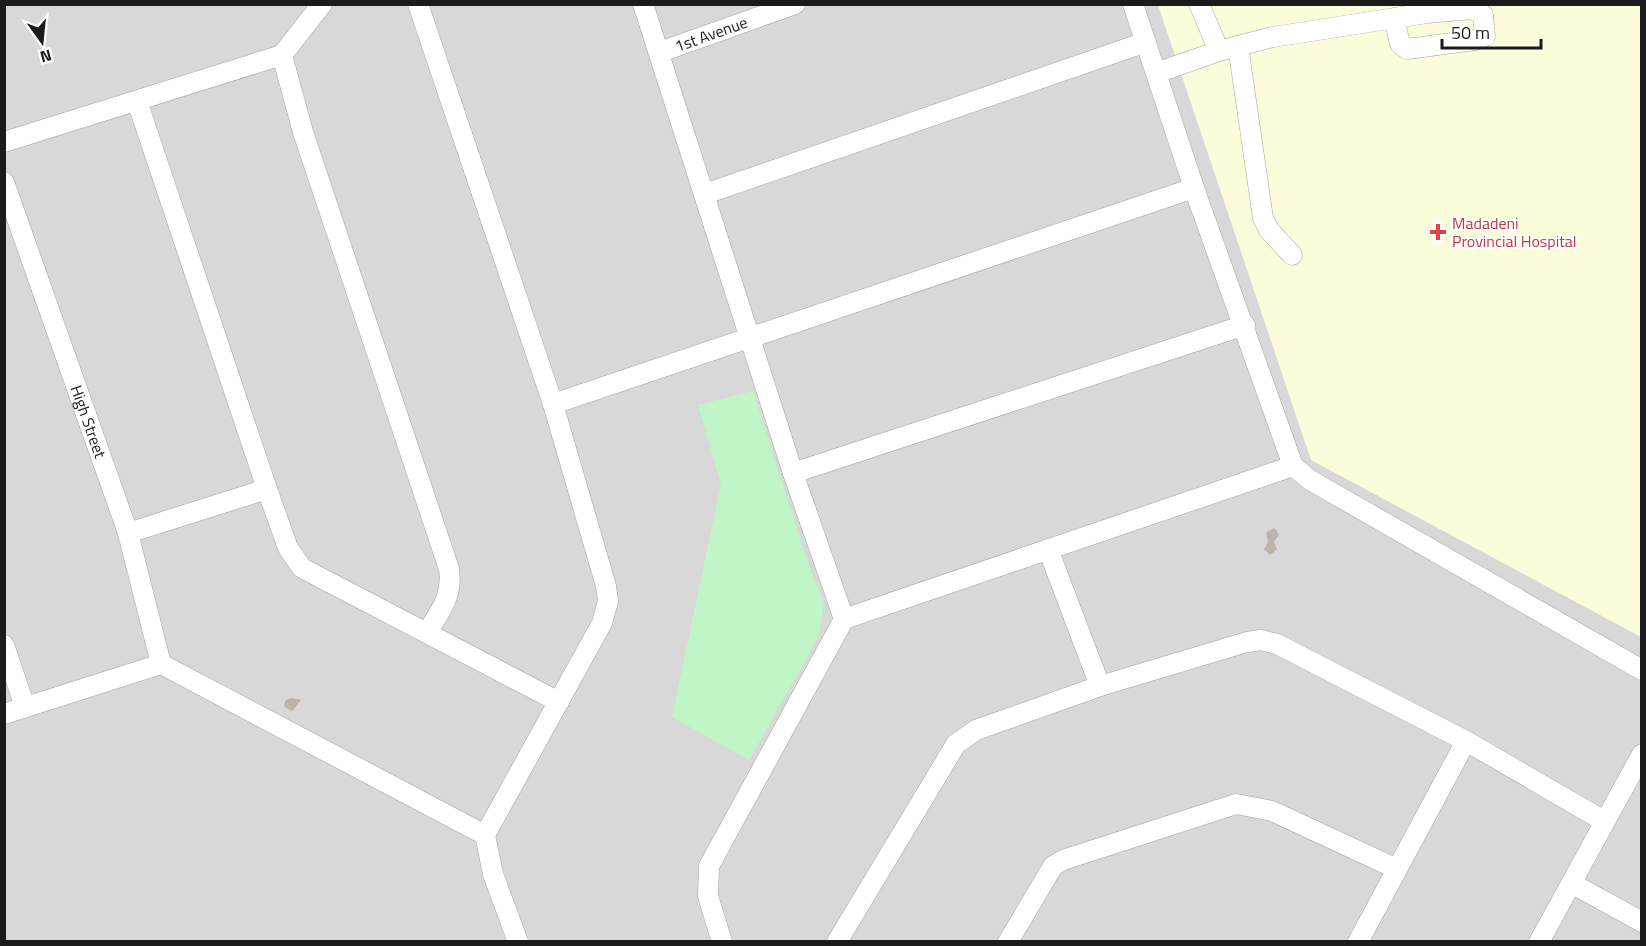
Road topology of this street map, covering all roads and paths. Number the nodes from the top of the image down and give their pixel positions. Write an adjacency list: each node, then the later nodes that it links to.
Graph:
1 (322, 4): 12 (street)
2 (418, 4): 22 (street)
3 (643, 4): 11 (street)
4 (795, 4): 11 (street, 1st Avenue)
5 (1133, 4): 9 (street)
6 (1199, 4): 10 (street)
7 (1426, 9): 8 (street); 8 (street)
8 (1394, 18): 10 (street)
9 (1146, 42): 13 (street); 18 (street)
10 (1228, 49): 13 (street); 19 (street)
11 (660, 52): 18 (street)
12 (282, 55): 14 (street); 29 (street)
13 (1156, 74): 17 (street)
14 (137, 101): 15 (street); 25 (street)
15 (4, 142)
16 (4, 182): 26 (street, High Street)
17 (1194, 188): 20 (street); 21 (street)
18 (705, 194): 21 (street)
19 (1292, 255)
20 (1245, 325): 23 (street); 24 (street)
21 (751, 340): 22 (street); 24 (street)
22 (553, 404): 34 (street)
23 (1293, 466): 27 (street); 32 (street)
24 (793, 473): 28 (street)
25 (267, 489): 26 (street); 29 (street)
26 (128, 533): 31 (street, High Street)
27 (1048, 549): 28 (street); 33 (street)
28 (844, 619): 45 (street)
29 (428, 631): 34 (street)
30 (4, 645): 35 (street)
31 (161, 664): 35 (street); 40 (street)
32 (1641, 670)
33 (1100, 686): 37 (street); 46 (street)
34 (559, 702): 40 (street)
35 (25, 707): 36 (street)
36 (4, 714)
37 (1466, 741): 39 (street); 41 (street)
38 (1641, 754): 39 (street)
39 (1604, 821): 42 (street)
40 (485, 835): 44 (street)
41 (1397, 869): 47 (street); 48 (street)
42 (1571, 883): 43 (street); 49 (street)
43 (1641, 922)
44 (518, 942)
45 (722, 942)
46 (837, 942)
47 (1008, 942)
48 (1358, 942)
49 (1539, 942)

